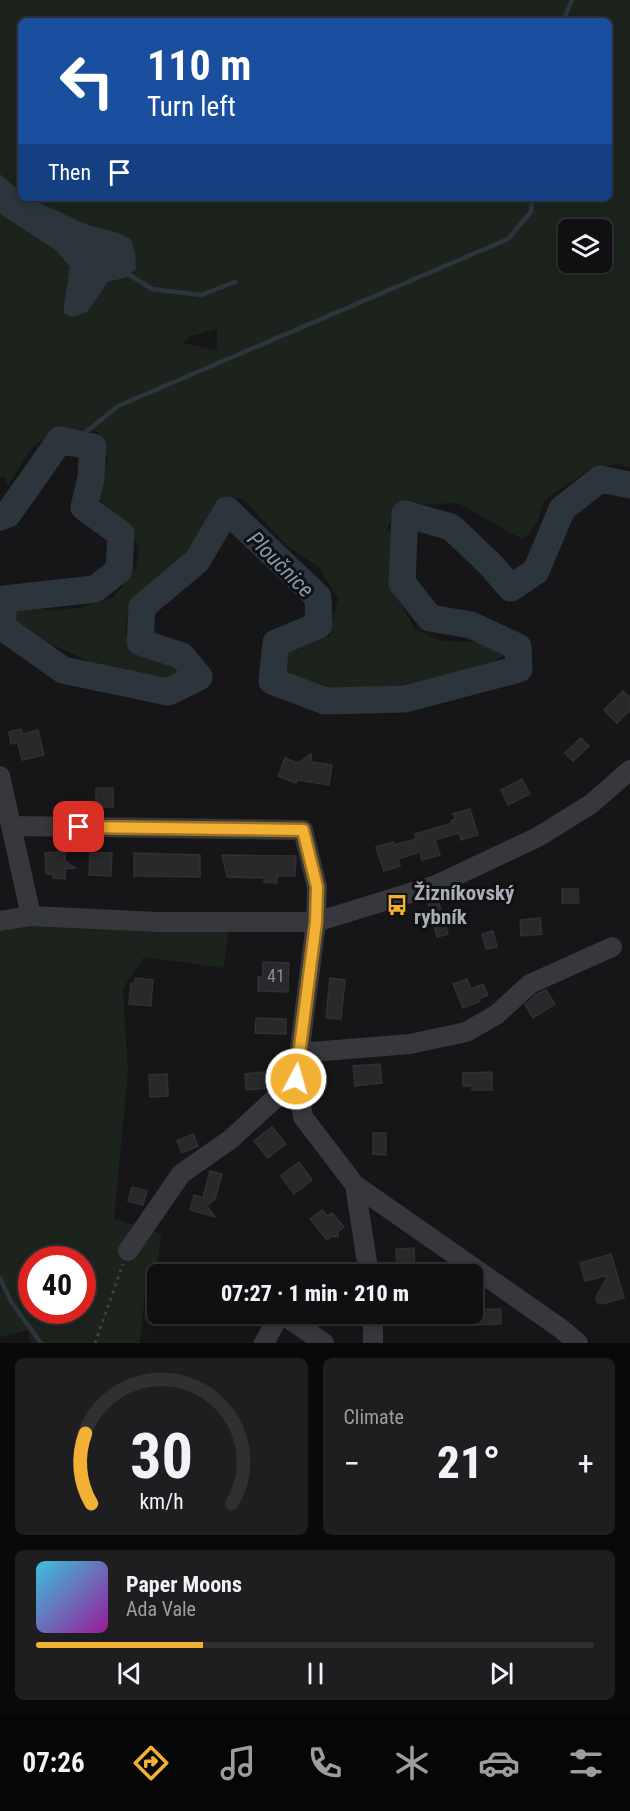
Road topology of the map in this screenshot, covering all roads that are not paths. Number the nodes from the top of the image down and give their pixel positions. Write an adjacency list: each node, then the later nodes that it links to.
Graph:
1 (630, 770): 6 (street)
2 (0, 776): 3 (street)
3 (12, 826): 4 (street); 6 (street)
4 (31, 916): 5 (street); 6 (street)
5 (0, 921)
6 (316, 922): 8 (street)
7 (612, 947): 8 (street)
8 (299, 1053): 9 (street)
9 (296, 1079): 10 (street); 11 (street)
10 (355, 1185): 12 (street); 19 (street)
11 (128, 1251)
12 (367, 1264)
13 (275, 1324): 16 (street)
14 (296, 1324): 17 (street)
15 (373, 1324): 18 (street)
16 (264, 1343)
17 (324, 1343)
18 (373, 1343)
19 (578, 1343)

